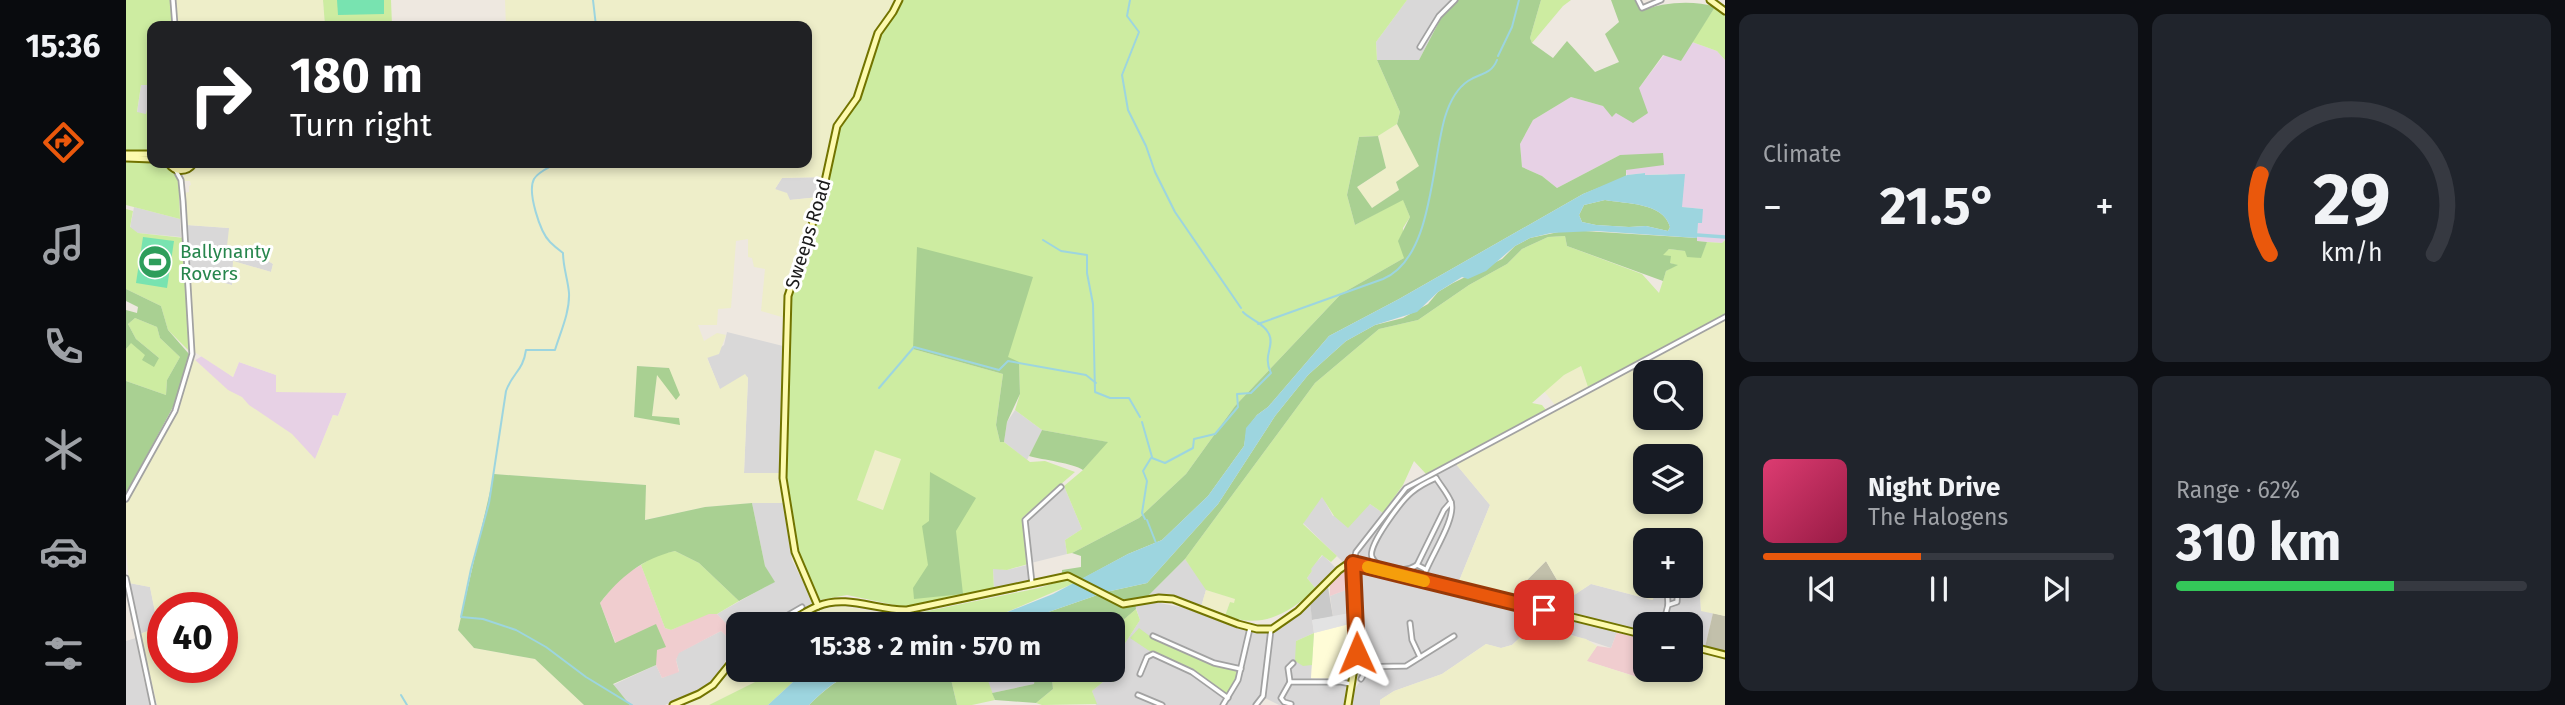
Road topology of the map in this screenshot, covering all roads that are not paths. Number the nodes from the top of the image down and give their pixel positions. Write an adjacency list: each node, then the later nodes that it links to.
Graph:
1 (173, 0): 8 (street)
2 (899, 0): 31 (main road, Sweeps Road)
3 (1455, 0): 9 (street)
4 (1638, 0): 5 (street)
5 (1661, 0)
6 (1710, 0): 7 (main road)
7 (1725, 11)
8 (175, 21)
9 (1420, 47)
10 (126, 156): 11 (main road)
11 (147, 156)
12 (188, 168): 14 (main road)
13 (175, 169): 14 (main road); 15 (street)
14 (185, 170): 15 (street)
15 (181, 180): 20 (street)
16 (1725, 317): 17 (street)
17 (1433, 473): 18 (street); 22 (street)
18 (1436, 478): 21 (street); 23 (street)
19 (1061, 487): 27 (street)
20 (126, 499)
21 (1451, 502): 23 (street); 24 (street)
22 (1353, 563): 26 (main road); 38 (main road); 47 (main road)
23 (1417, 565): 24 (street)
24 (1425, 569): 26 (street)
25 (126, 578): 58 (street)
26 (1422, 581): 39 (main road)
27 (1032, 585): 31 (main road); 37 (main road)
28 (1668, 598): 30 (street)
29 (1677, 598): 30 (street)
30 (1668, 605): 35 (street)
31 (818, 606): 34 (main road)
32 (802, 607): 33 (street)
33 (793, 612)
34 (807, 612)
35 (1666, 612)
36 (1410, 623): 45 (street)
37 (1250, 628): 38 (main road); 50 (street)
38 (1272, 629): 62 (street)
39 (1633, 632)
40 (1153, 636): 50 (street)
41 (1454, 636): 45 (street)
42 (1364, 638): 48 (street)
43 (1703, 649): 44 (main road)
44 (1725, 655)
45 (1420, 658): 48 (street)
46 (1293, 663): 53 (street)
47 (1356, 667): 48 (street); 54 (main road)
48 (1369, 667): 52 (street)
49 (726, 669): 59 (main road)
50 (1241, 669): 56 (street)
51 (1140, 674): 56 (street)
52 (1361, 679)
53 (1290, 682): 54 (street); 57 (street)
54 (1353, 684): 63 (main road)
55 (1138, 695): 60 (street)
56 (1228, 698): 61 (street)
57 (1291, 704)
58 (153, 705)
59 (673, 705)
60 (1163, 705)
61 (1223, 705)
62 (1256, 705)
63 (1348, 705)

